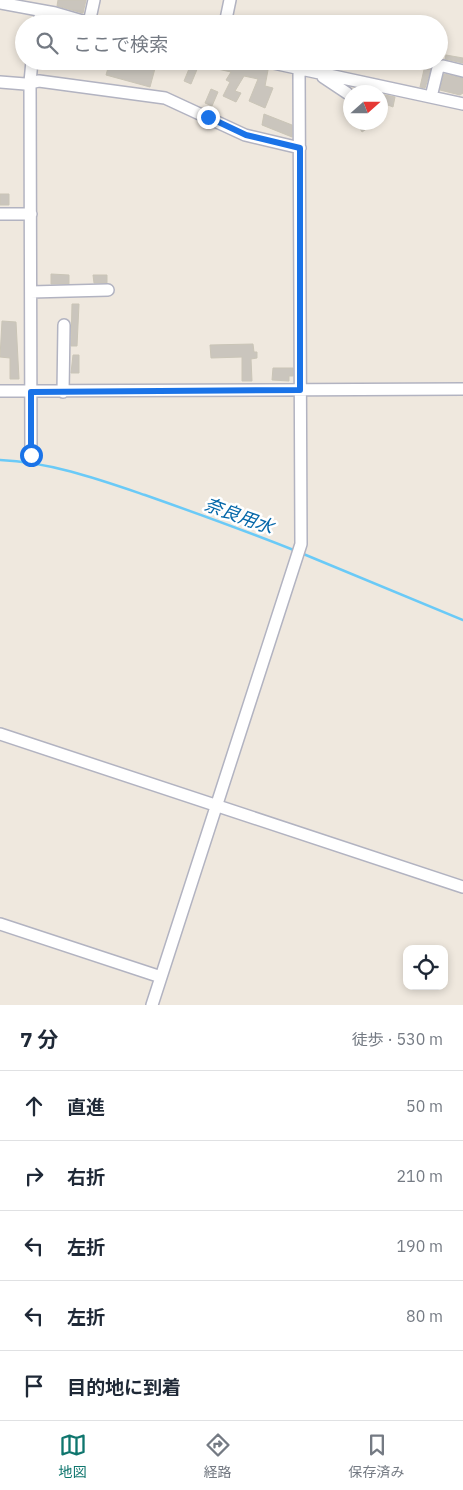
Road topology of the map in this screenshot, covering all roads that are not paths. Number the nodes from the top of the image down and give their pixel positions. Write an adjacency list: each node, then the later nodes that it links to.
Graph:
1 (94, 0): 8 (street)
2 (230, 0): 9 (street)
3 (0, 3): 4 (street)
4 (22, 3): 5 (street)
5 (41, 11): 6 (street); 7 (street)
6 (40, 15)
7 (58, 15)
8 (92, 15)
9 (227, 15)
10 (448, 67): 15 (street)
11 (31, 70): 18 (street)
12 (299, 70): 22 (street)
13 (304, 70): 16 (street)
14 (438, 70): 20 (street)
15 (463, 70)
16 (317, 73): 19 (street); 20 (street)
17 (0, 82): 18 (street)
18 (30, 82): 22 (street); 24 (street)
19 (343, 90)
20 (431, 97): 21 (street)
21 (463, 104)
22 (300, 148): 29 (street)
23 (0, 214): 24 (street)
24 (31, 214): 26 (street)
25 (108, 290): 26 (street)
26 (31, 292): 31 (street)
27 (64, 325): 32 (street)
28 (463, 389): 29 (street)
29 (300, 390): 32 (street); 35 (street)
30 (0, 391): 31 (street)
31 (31, 392): 32 (street); 33 (street)
32 (63, 392)
33 (31, 455)
34 (0, 734): 35 (street)
35 (216, 806): 36 (street); 38 (street)
36 (463, 887)
37 (0, 924): 38 (street)
38 (161, 976): 39 (street)
39 (152, 1005)

